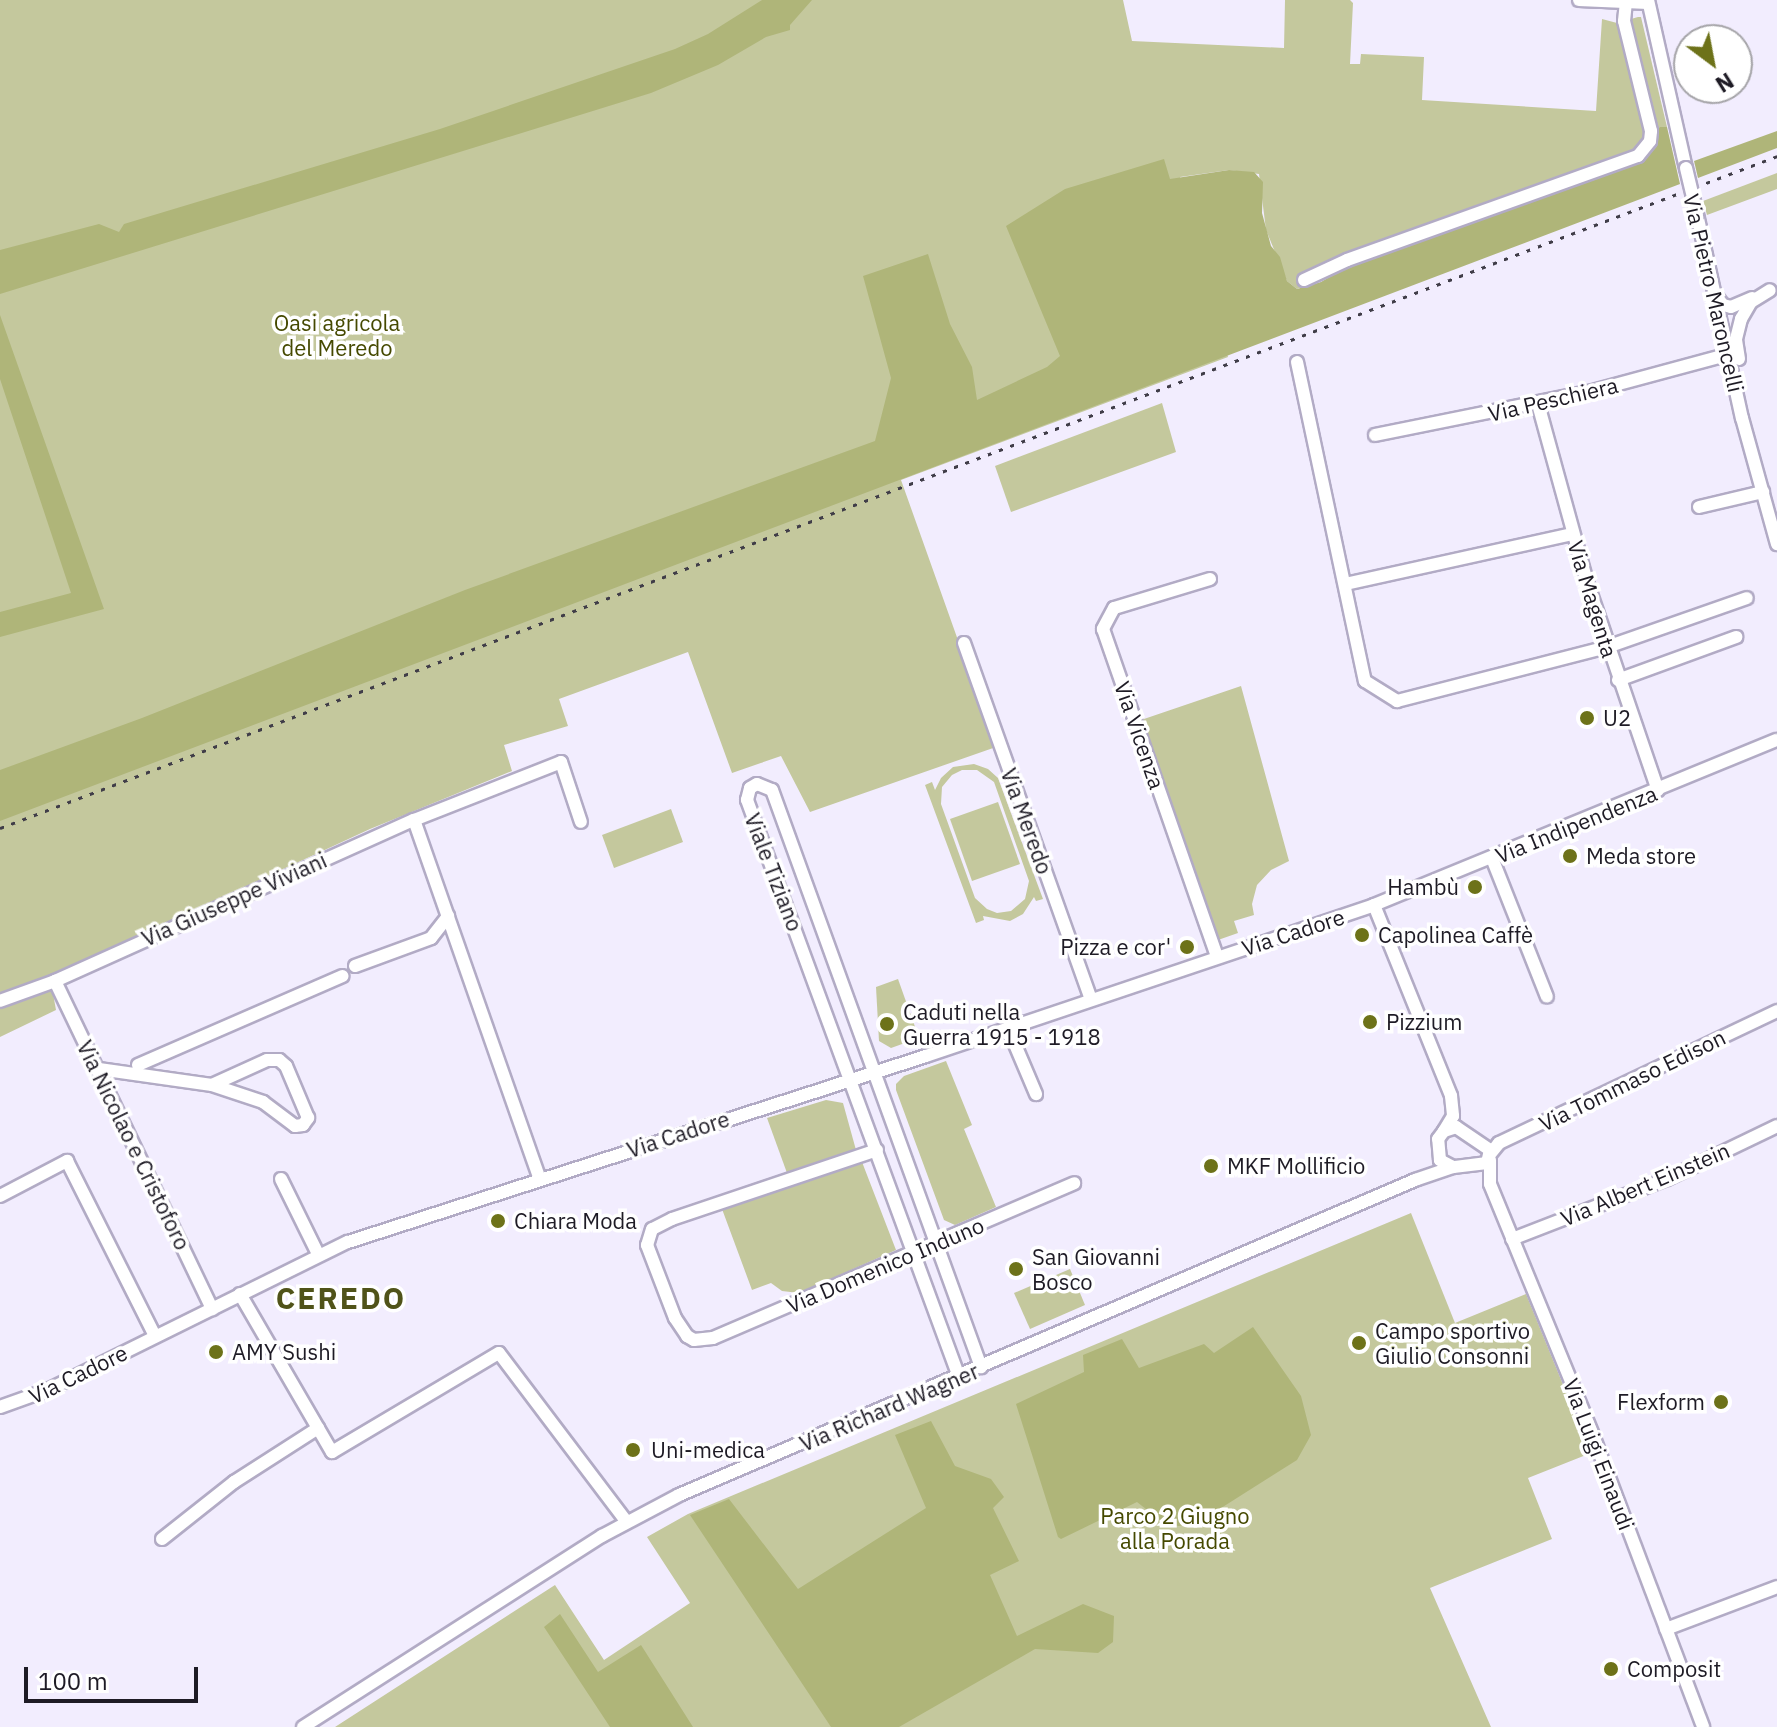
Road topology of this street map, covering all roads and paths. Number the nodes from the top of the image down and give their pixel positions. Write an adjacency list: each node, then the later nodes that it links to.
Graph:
1 (1579, 0): 3 (street)
2 (1648, 2): 3 (street); 5 (street, Via Pietro Maroncelli, bridge)
3 (1626, 3): 4 (street)
4 (1304, 280)
5 (1712, 280): 6 (street); 7 (street, Via Pietro Maroncelli)
6 (1769, 290): 7 (street); 11 (street, Via Pietro Maroncelli)
7 (1716, 297): 8 (street, Via Pietro Maroncelli)
8 (1730, 354): 10 (street, Via Peschiera); 11 (street, Via Pietro Maroncelli)
9 (1297, 362): 18 (street)
10 (1538, 404): 12 (street, Via Peschiera); 15 (street, Via Magenta)
11 (1742, 418): 13 (street, Via Pietro Maroncelli)
12 (1375, 435)
13 (1763, 492): 14 (street); 16 (street, Via Pietro Maroncelli)
14 (1699, 507)
15 (1572, 534): 18 (street); 22 (street, Via Magenta)
16 (1777, 544)
17 (1210, 579): 31 (street, Via Vicenza)
18 (1345, 584): 22 (street)
19 (1747, 598): 22 (street)
20 (1736, 637): 23 (street)
21 (964, 643): 36 (street, Via Meredo)
22 (1607, 647): 23 (street, Via Magenta)
23 (1618, 680): 25 (street, Via Magenta)
24 (1777, 740): 25 (street, Via Indipendenza)
25 (1658, 790): 28 (street, Via Indipendenza)
26 (414, 820): 27 (street, Via Giuseppe Viviani); 30 (street); 34 (street, Via Giuseppe Viviani)
27 (581, 822)
28 (1492, 858): 29 (street, Via Indipendenza); 35 (street)
29 (1374, 905): 31 (street, Via Cadore); 49 (street)
30 (448, 916): 32 (street); 55 (street)
31 (1217, 957): 36 (street, Via Cadore)
32 (355, 966)
33 (343, 976): 40 (street)
34 (55, 981): 37 (street, Via Giuseppe Viviani); 42 (street, Via Nicolao e Cristoforo)
35 (1547, 997)
36 (1091, 999): 39 (street, Via Cadore)
37 (0, 1001)
38 (1777, 1011): 52 (street, Via Tommaso Edison)
39 (1008, 1028): 43 (street, Via Cadore); 47 (street)
40 (158, 1056): 41 (street); 44 (street)
41 (138, 1065)
42 (99, 1069): 44 (street); 65 (street, Via Nicolao e Cristoforo)
43 (873, 1071): 45 (street, Via Cadore); 45 (street, Viale Tiziano); 61 (street, Viale Tiziano)
44 (154, 1077): 46 (street)
45 (851, 1079): 51 (street, Viale Tiziano); 55 (street, Via Cadore)
46 (212, 1085): 46 (street)
47 (1036, 1094)
48 (1777, 1126): 60 (street, Via Albert Einstein)
49 (1444, 1131): 50 (street); 52 (street)
50 (1436, 1145): 53 (street); 56 (street)
51 (877, 1150): 62 (street, Viale Tiziano); 62 (street, Via Domenico Induno)
52 (1490, 1157): 53 (street, Via Richard Wagner); 58 (street, Via Luigi Einaudi)
53 (1456, 1166): 56 (street, Via Richard Wagner); 58 (street)
54 (281, 1179): 63 (street)
55 (540, 1179): 63 (street, Via Cadore)
56 (1415, 1180): 67 (street, Via Richard Wagner)
57 (1074, 1183): 61 (street, Via Domenico Induno)
58 (1490, 1184): 60 (street, Via Luigi Einaudi)
59 (0, 1196): 66 (street)
60 (1512, 1239): 74 (street, Via Luigi Einaudi)
61 (935, 1244): 62 (street, Via Domenico Induno); 67 (street, Viale Tiziano)
62 (915, 1253): 68 (street, Viale Tiziano)
63 (318, 1254): 64 (street, Via Cadore)
64 (240, 1294): 65 (street, Via Cadore); 70 (street)
65 (212, 1309): 66 (street, Via Cadore)
66 (155, 1336): 69 (street, Via Cadore)
67 (981, 1367): 68 (street, Via Richard Wagner)
68 (959, 1377): 71 (street, Via Richard Wagner)
69 (0, 1407)
70 (318, 1428): 71 (street); 72 (street)
71 (627, 1522): 75 (street, Via Richard Wagner)
72 (162, 1539)
73 (1777, 1587): 74 (street)
74 (1666, 1629): 76 (street, Via Luigi Einaudi)
75 (303, 1727)
76 (1703, 1727)

